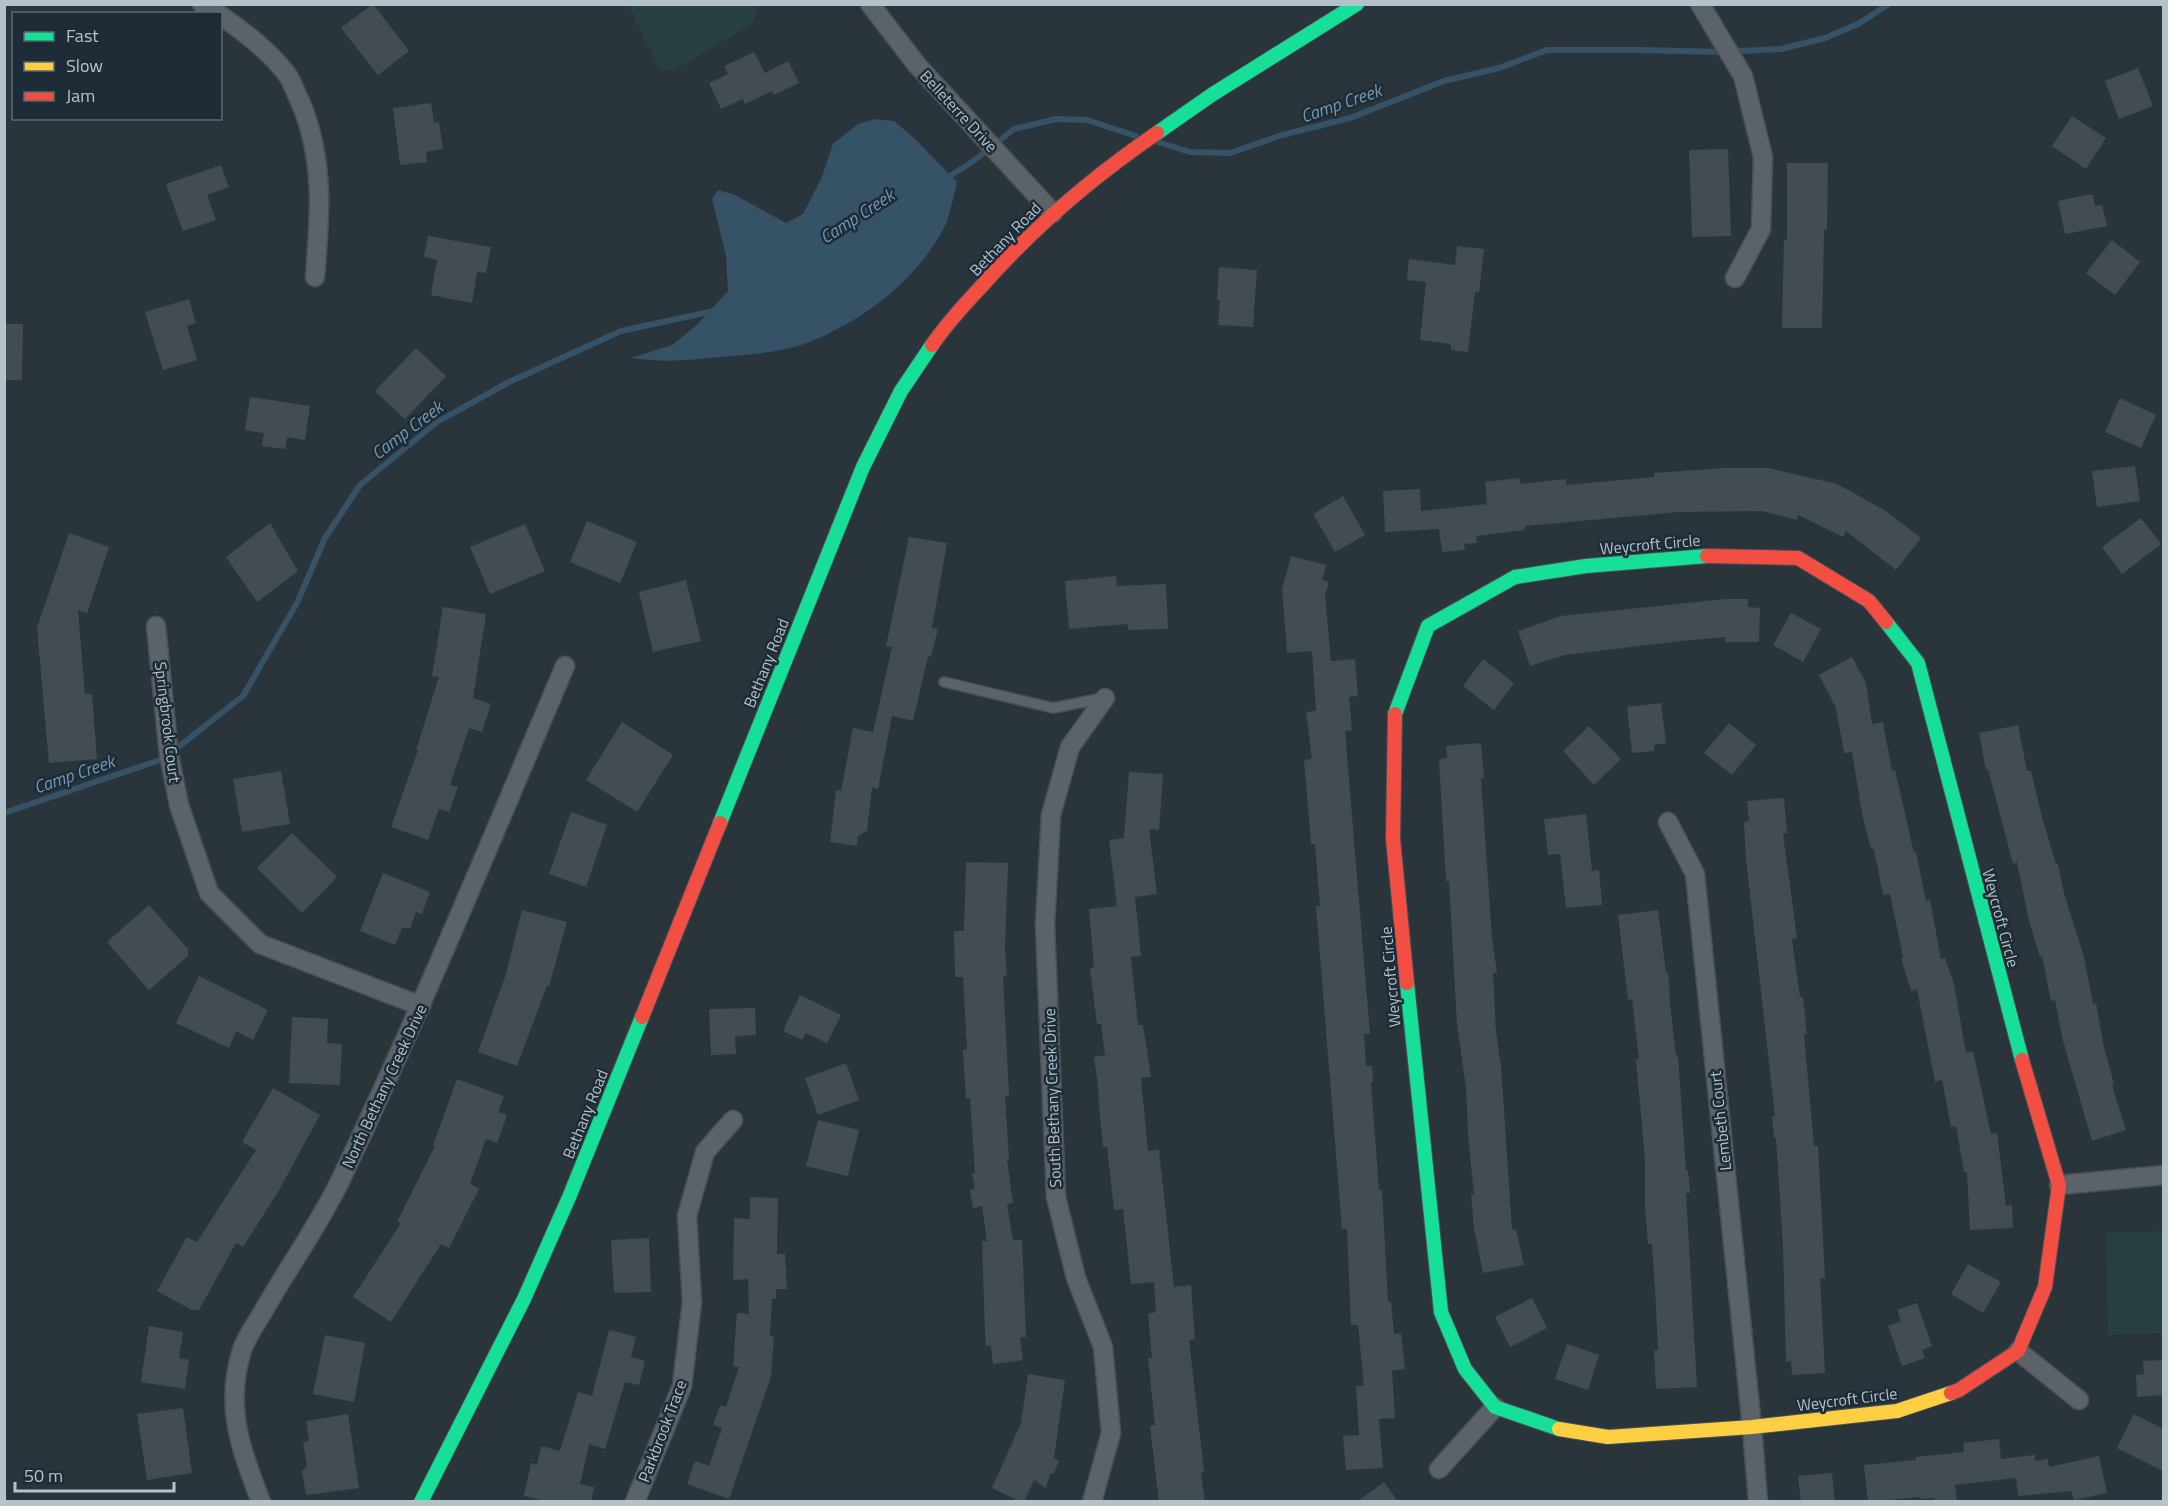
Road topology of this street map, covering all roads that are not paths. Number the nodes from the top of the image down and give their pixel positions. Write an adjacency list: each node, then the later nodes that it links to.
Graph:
1 (202, 4): 5 (street)
2 (870, 4): 7 (street, Belleterre Drive)
3 (1357, 4): 7 (street, Bethany Road)
4 (1700, 4): 9 (street)
5 (216, 12)
6 (222, 16): 8 (street)
7 (1053, 213): 25 (street, Bethany Road)
8 (315, 277)
9 (1735, 278)
10 (156, 626): 15 (street, Springbrook Court)
11 (565, 666): 15 (street, North Bethany Creek Drive)
12 (944, 682): 13 (lane)
13 (1105, 698): 27 (street, South Bethany Creek Drive)
14 (1668, 822): 22 (street, Lembeth Court)
15 (421, 1006): 24 (street, North Bethany Creek Drive)
16 (733, 1120): 26 (street, Parkbrook Trace)
17 (2163, 1175): 18 (street)
18 (2059, 1185): 19 (street, Weycroft Circle); 21 (street, Weycroft Circle)
19 (2018, 1351): 20 (street); 22 (street, Weycroft Circle)
20 (2079, 1400)
21 (1495, 1407): 22 (street, Weycroft Circle); 23 (street)
22 (1752, 1427): 28 (street, Lembeth Court)
23 (1439, 1469)
24 (261, 1502)
25 (421, 1502)
26 (635, 1502)
27 (1092, 1502)
28 (1758, 1502)

